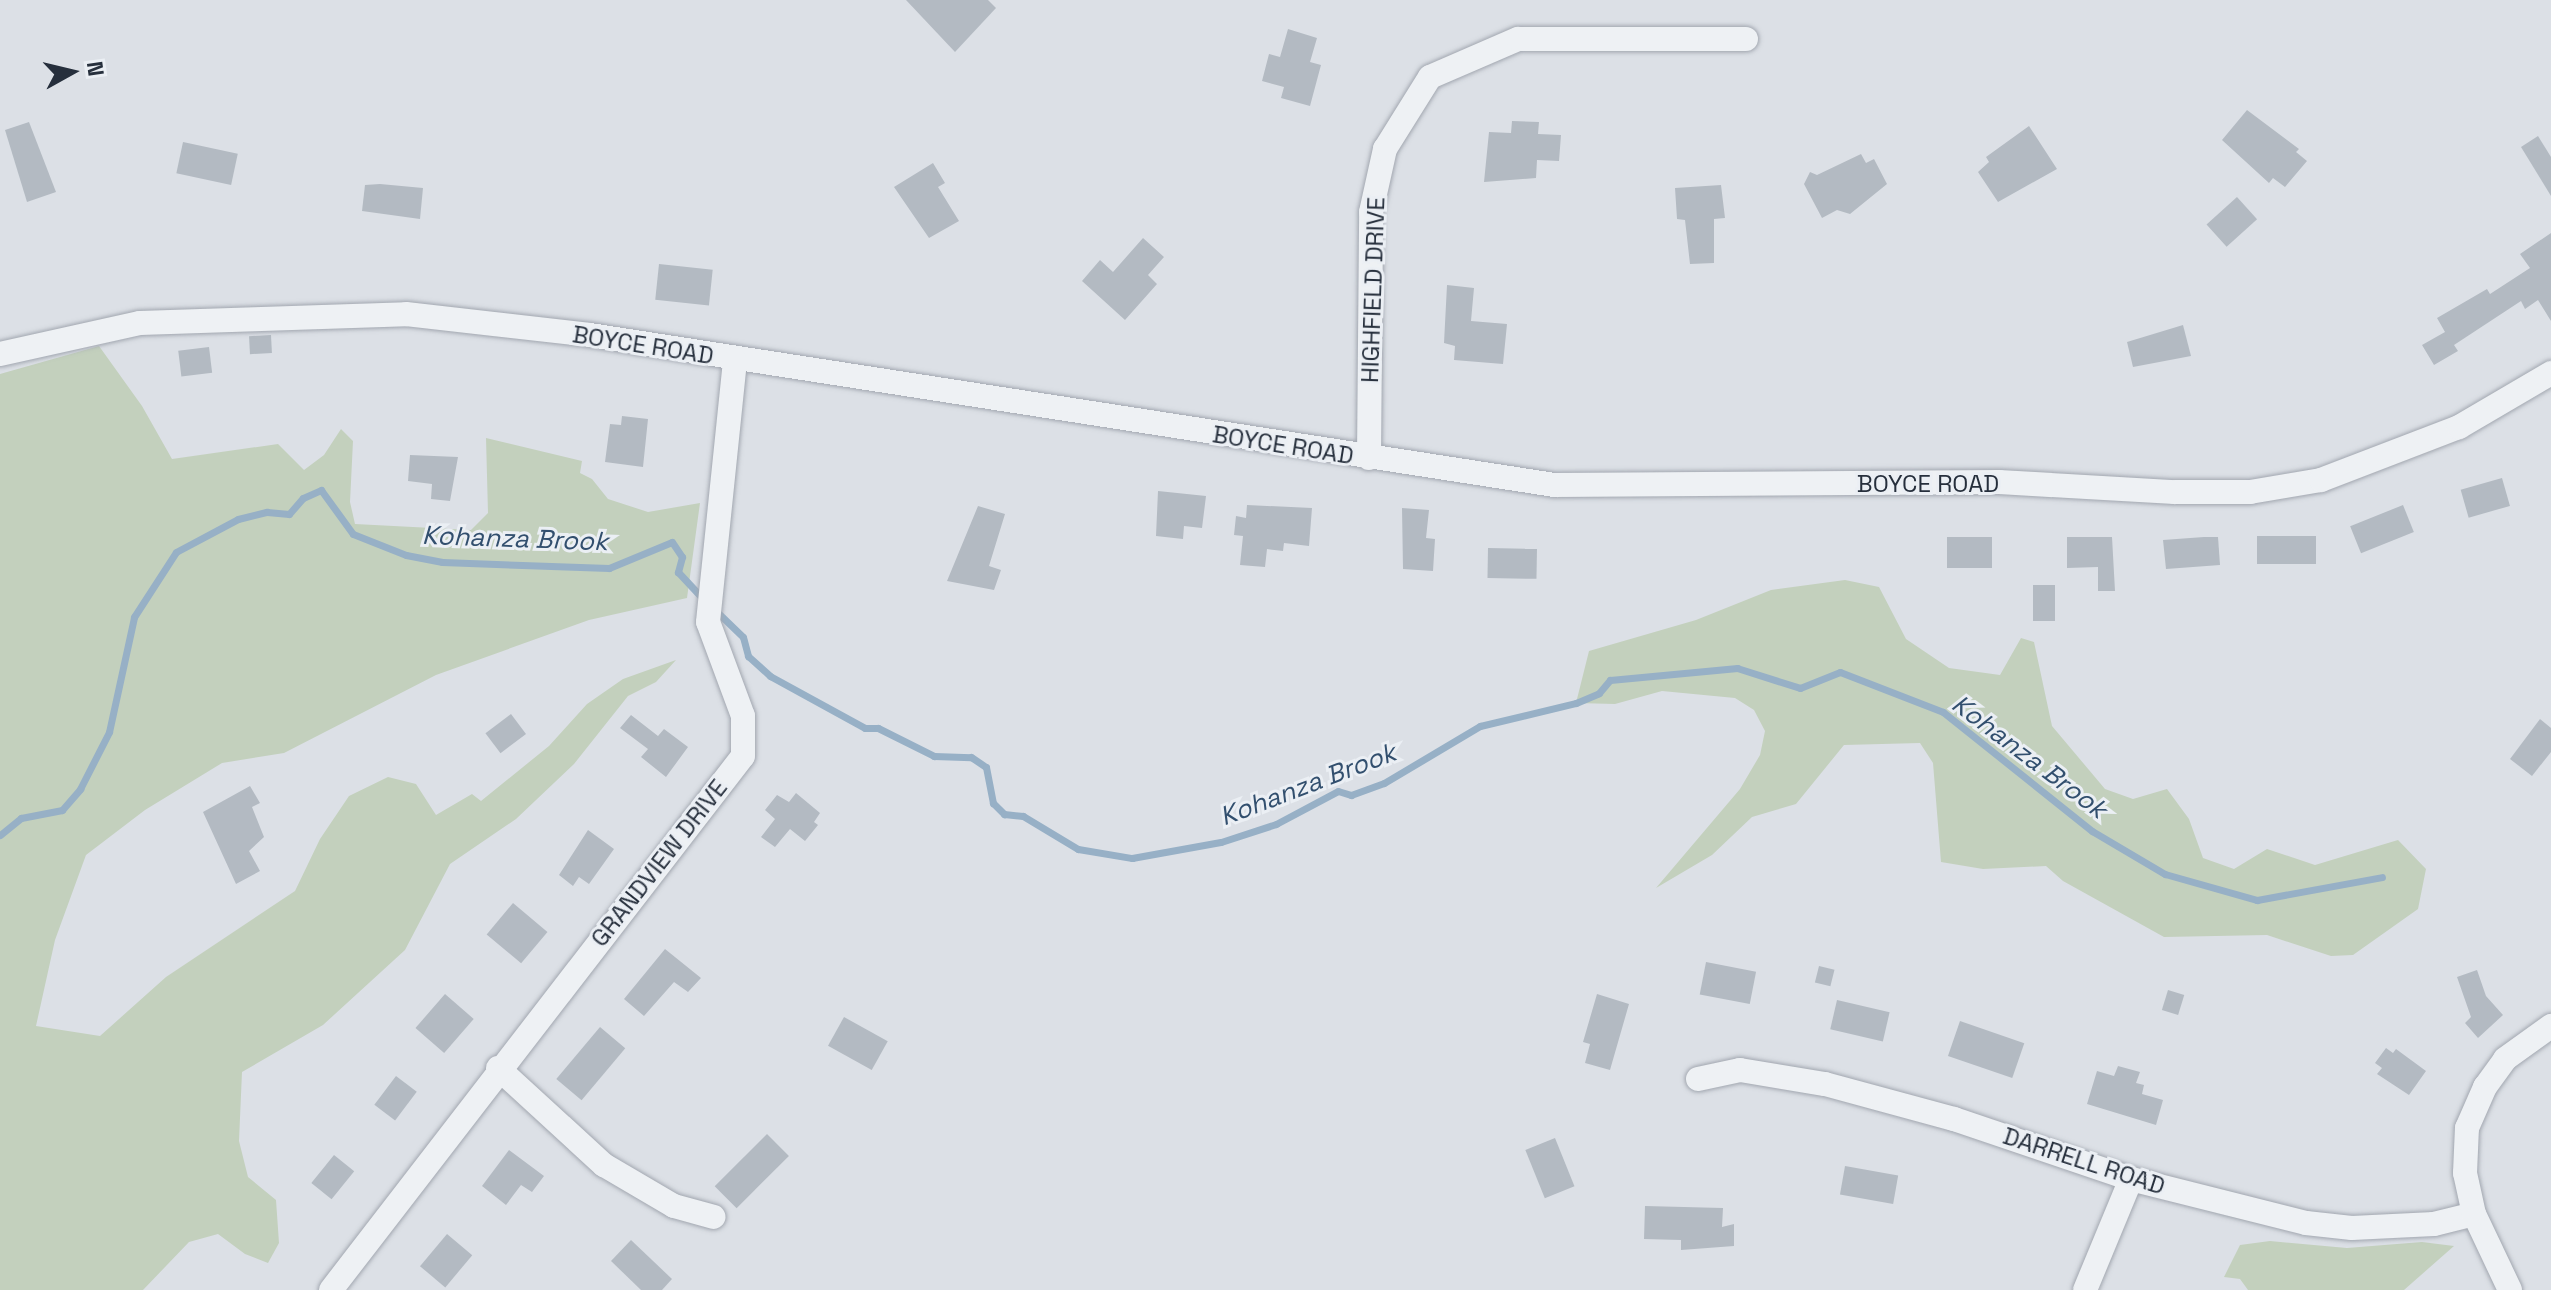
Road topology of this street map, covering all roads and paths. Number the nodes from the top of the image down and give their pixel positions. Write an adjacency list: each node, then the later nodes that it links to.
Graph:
1 (1746, 39): 5 (street, HIGHFIELD DRIVE)
2 (2, 348): 3 (street, BOYCE ROAD)
3 (735, 360): 5 (street, BOYCE ROAD); 7 (street, GRANDVIEW DRIVE)
4 (2551, 373): 5 (street, BOYCE ROAD)
5 (1369, 458)
6 (2551, 1026): 10 (street)
7 (498, 1068): 11 (street); 12 (street, GRANDVIEW DRIVE)
8 (1698, 1079): 9 (street, DARRELL ROAD)
9 (2131, 1179): 10 (street, DARRELL ROAD); 13 (street)
10 (2474, 1214): 14 (street)
11 (714, 1217)
12 (331, 1290)
13 (2085, 1290)
14 (2510, 1290)

